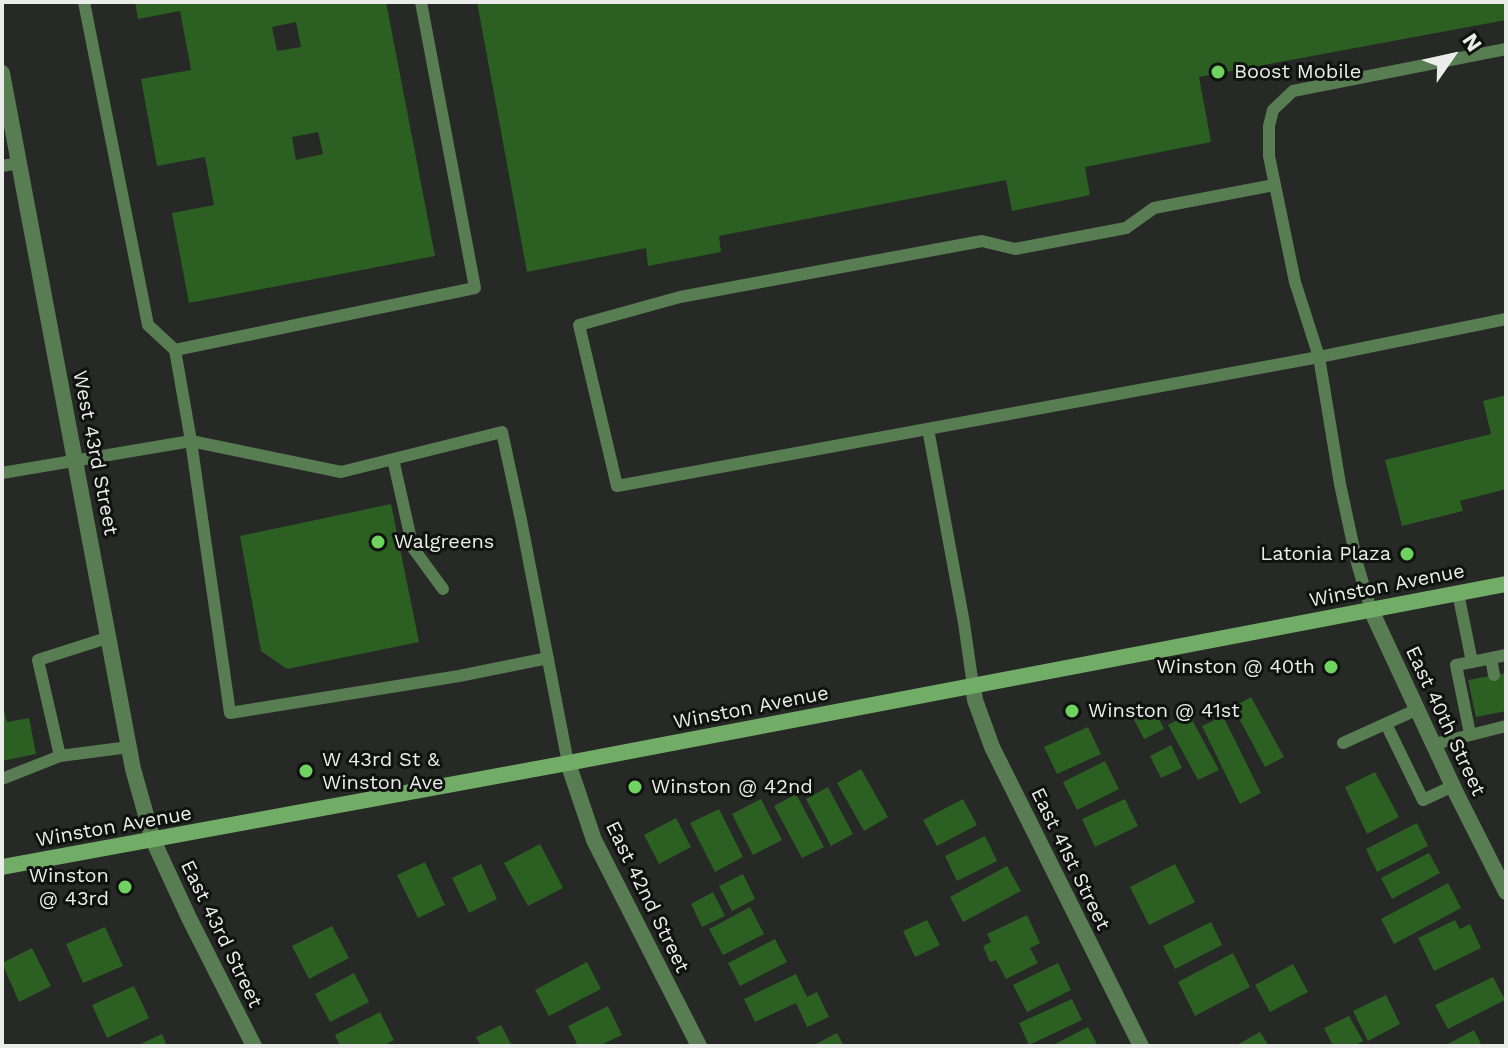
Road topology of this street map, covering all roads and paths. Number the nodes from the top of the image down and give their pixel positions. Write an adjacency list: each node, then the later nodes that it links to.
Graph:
1 (84, 2): 8 (lane)
2 (421, 2): 8 (lane)
3 (1506, 49): 6 (lane)
4 (2, 73): 5 (street, West 43rd Street)
5 (10, 164): 13 (street, West 43rd Street)
6 (1274, 185): 9 (lane); 10 (lane)
7 (1506, 319): 9 (lane)
8 (175, 350): 11 (lane)
9 (1319, 357): 10 (lane); 18 (lane)
10 (928, 429): 25 (lane)
11 (191, 441): 12 (lane); 13 (lane); 21 (lane)
12 (393, 459): 16 (lane); 21 (lane)
13 (76, 461): 14 (lane); 19 (street, West 43rd Street)
14 (2, 473)
15 (1506, 584): 17 (main road, Winston Avenue)
16 (443, 589)
17 (1458, 593): 18 (main road, Winston Avenue); 23 (lane)
18 (1371, 610): 25 (main road, Winston Avenue); 26 (street, East 40th Street)
19 (110, 637): 33 (street, West 43rd Street); 34 (lane)
20 (1506, 655): 22 (lane)
21 (548, 658): 35 (lane)
22 (1491, 658): 23 (lane); 24 (lane)
23 (1472, 662): 30 (lane)
24 (1494, 675)
25 (973, 686): 35 (main road, Winston Avenue); 43 (street, East 41st Street)
26 (1418, 709): 28 (lane); 32 (street, East 40th Street)
27 (1502, 712): 29 (lane)
28 (1386, 724): 31 (lane); 37 (lane)
29 (1506, 726): 30 (lane)
30 (1470, 734): 32 (lane)
31 (1343, 743)
32 (1435, 744): 37 (street, East 40th Street)
33 (129, 747): 34 (lane); 38 (street, West 43rd Street)
34 (60, 756): 36 (lane)
35 (568, 763): 38 (main road, Winston Avenue); 42 (street, East 42nd Street)
36 (2, 779)
37 (1453, 786): 40 (street, East 40th Street)
38 (153, 840): 39 (main road, Winston Avenue); 41 (street, East 43rd Street)
39 (2, 867)
40 (1506, 892)
41 (254, 1046)
42 (699, 1046)
43 (1141, 1046)

